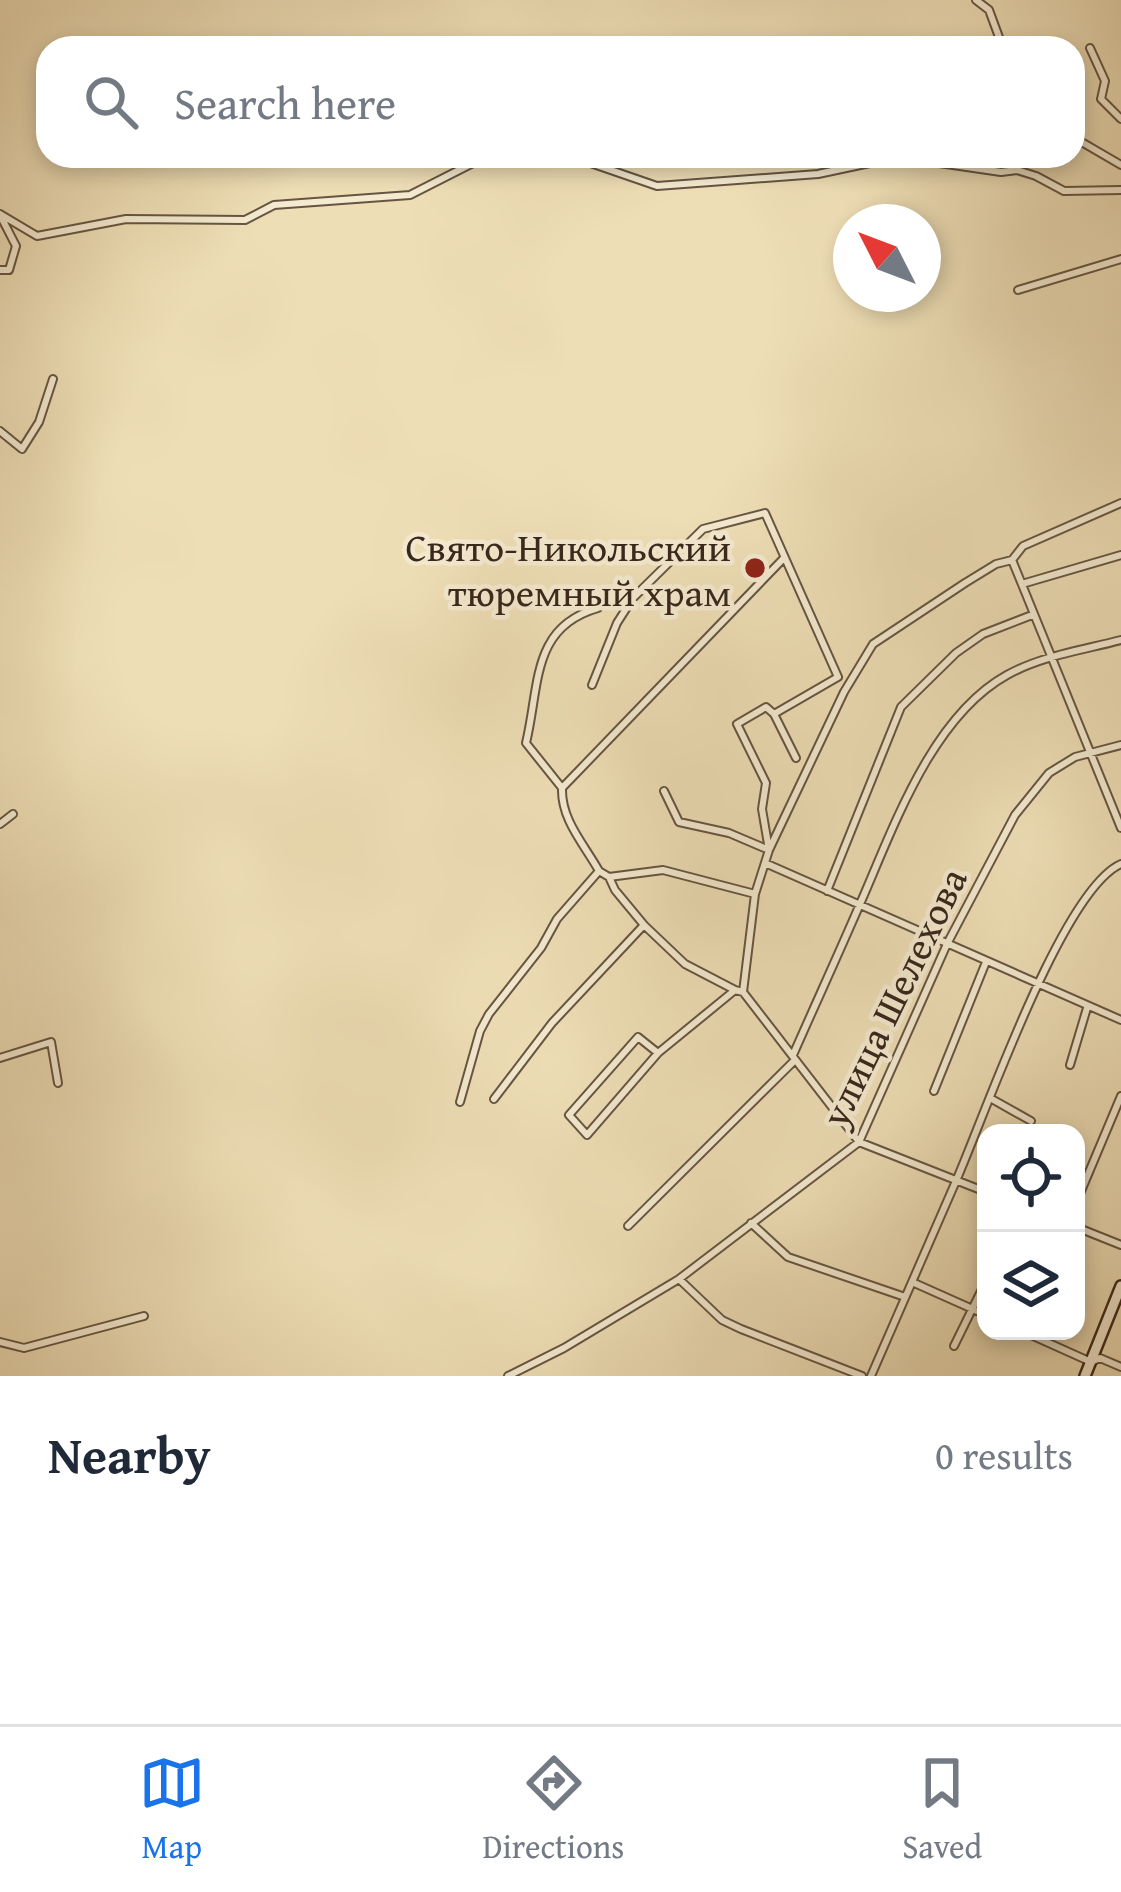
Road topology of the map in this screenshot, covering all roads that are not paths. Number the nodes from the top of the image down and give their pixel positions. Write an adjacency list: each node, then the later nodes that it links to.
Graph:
1 (976, 0): 2 (street)
2 (999, 36)
3 (1090, 48): 4 (street)
4 (1121, 119)
5 (1085, 144): 6 (street)
6 (1121, 165)
7 (463, 168): 12 (street)
8 (605, 168): 9 (street)
9 (846, 168)
10 (974, 168): 11 (street)
11 (1121, 190)
12 (0, 214): 14 (street)
13 (1121, 259): 15 (street)
14 (0, 270)
15 (1018, 290)
16 (53, 379): 17 (street)
17 (0, 431)
18 (1121, 503): 21 (street)
19 (1121, 555): 22 (street)
20 (785, 557): 27 (street); 28 (street); 32 (street)
21 (1012, 560): 22 (street); 38 (street)
22 (1022, 584): 24 (street)
23 (598, 608): 32 (street)
24 (1032, 615): 26 (street); 43 (street)
25 (1121, 640): 26 (street)
26 (1050, 658): 30 (street); 45 (street)
27 (592, 685)
28 (774, 714): 31 (street); 38 (street)
29 (1121, 745): 30 (street, улица Шелехова)
30 (1092, 754): 34 (street); 47 (street, улица Шелехова)
31 (796, 758)
32 (562, 788): 41 (street)
33 (664, 791): 38 (street)
34 (1117, 802): 37 (street)
35 (13, 814): 36 (street)
36 (0, 824)
37 (1121, 828)
38 (769, 850): 39 (street)
39 (765, 863): 43 (street); 44 (street)
40 (1121, 864): 49 (street)
41 (599, 871): 42 (street); 62 (street)
42 (609, 877): 44 (street); 46 (street)
43 (827, 891): 45 (street)
44 (755, 894): 50 (street)
45 (860, 906): 47 (street); 55 (street)
46 (644, 925): 50 (street); 61 (street)
47 (947, 944): 48 (street); 64 (street, улица Шелехова)
48 (986, 962): 49 (street); 58 (street)
49 (1037, 985): 51 (street); 60 (street)
50 (739, 991): 53 (street); 55 (street)
51 (1088, 1008): 52 (street); 56 (street)
52 (1121, 1020)
53 (658, 1054): 53 (street)
54 (0, 1058): 57 (street)
55 (793, 1059): 64 (street); 69 (street)
56 (1070, 1065)
57 (58, 1083)
58 (934, 1091)
59 (1121, 1096): 66 (street)
60 (990, 1098): 63 (street); 65 (street)
61 (494, 1099)
62 (460, 1102)
63 (1031, 1120)
64 (859, 1142): 65 (street); 68 (street, улица Шелехова)
65 (956, 1180): 67 (street); 73 (street)
66 (1085, 1182)
67 (977, 1188)
68 (751, 1223): 72 (street, улица Шелехова); 75 (street)
69 (628, 1226)
70 (1085, 1231): 71 (street)
71 (1121, 1245)
72 (679, 1279): 85 (street, улица Шелехова); 86 (street)
73 (913, 1282): 75 (street); 77 (street)
74 (1121, 1286): 83 (street)
75 (905, 1298): 86 (street)
76 (977, 1299): 77 (street)
77 (972, 1309): 78 (street); 82 (street)
78 (977, 1311)
79 (144, 1316): 81 (street)
80 (1042, 1340): 83 (street)
81 (0, 1342)
82 (954, 1346)
83 (1091, 1362): 84 (street); 87 (street)
84 (1121, 1367)
85 (508, 1376)
86 (867, 1376)
87 (1085, 1376)

